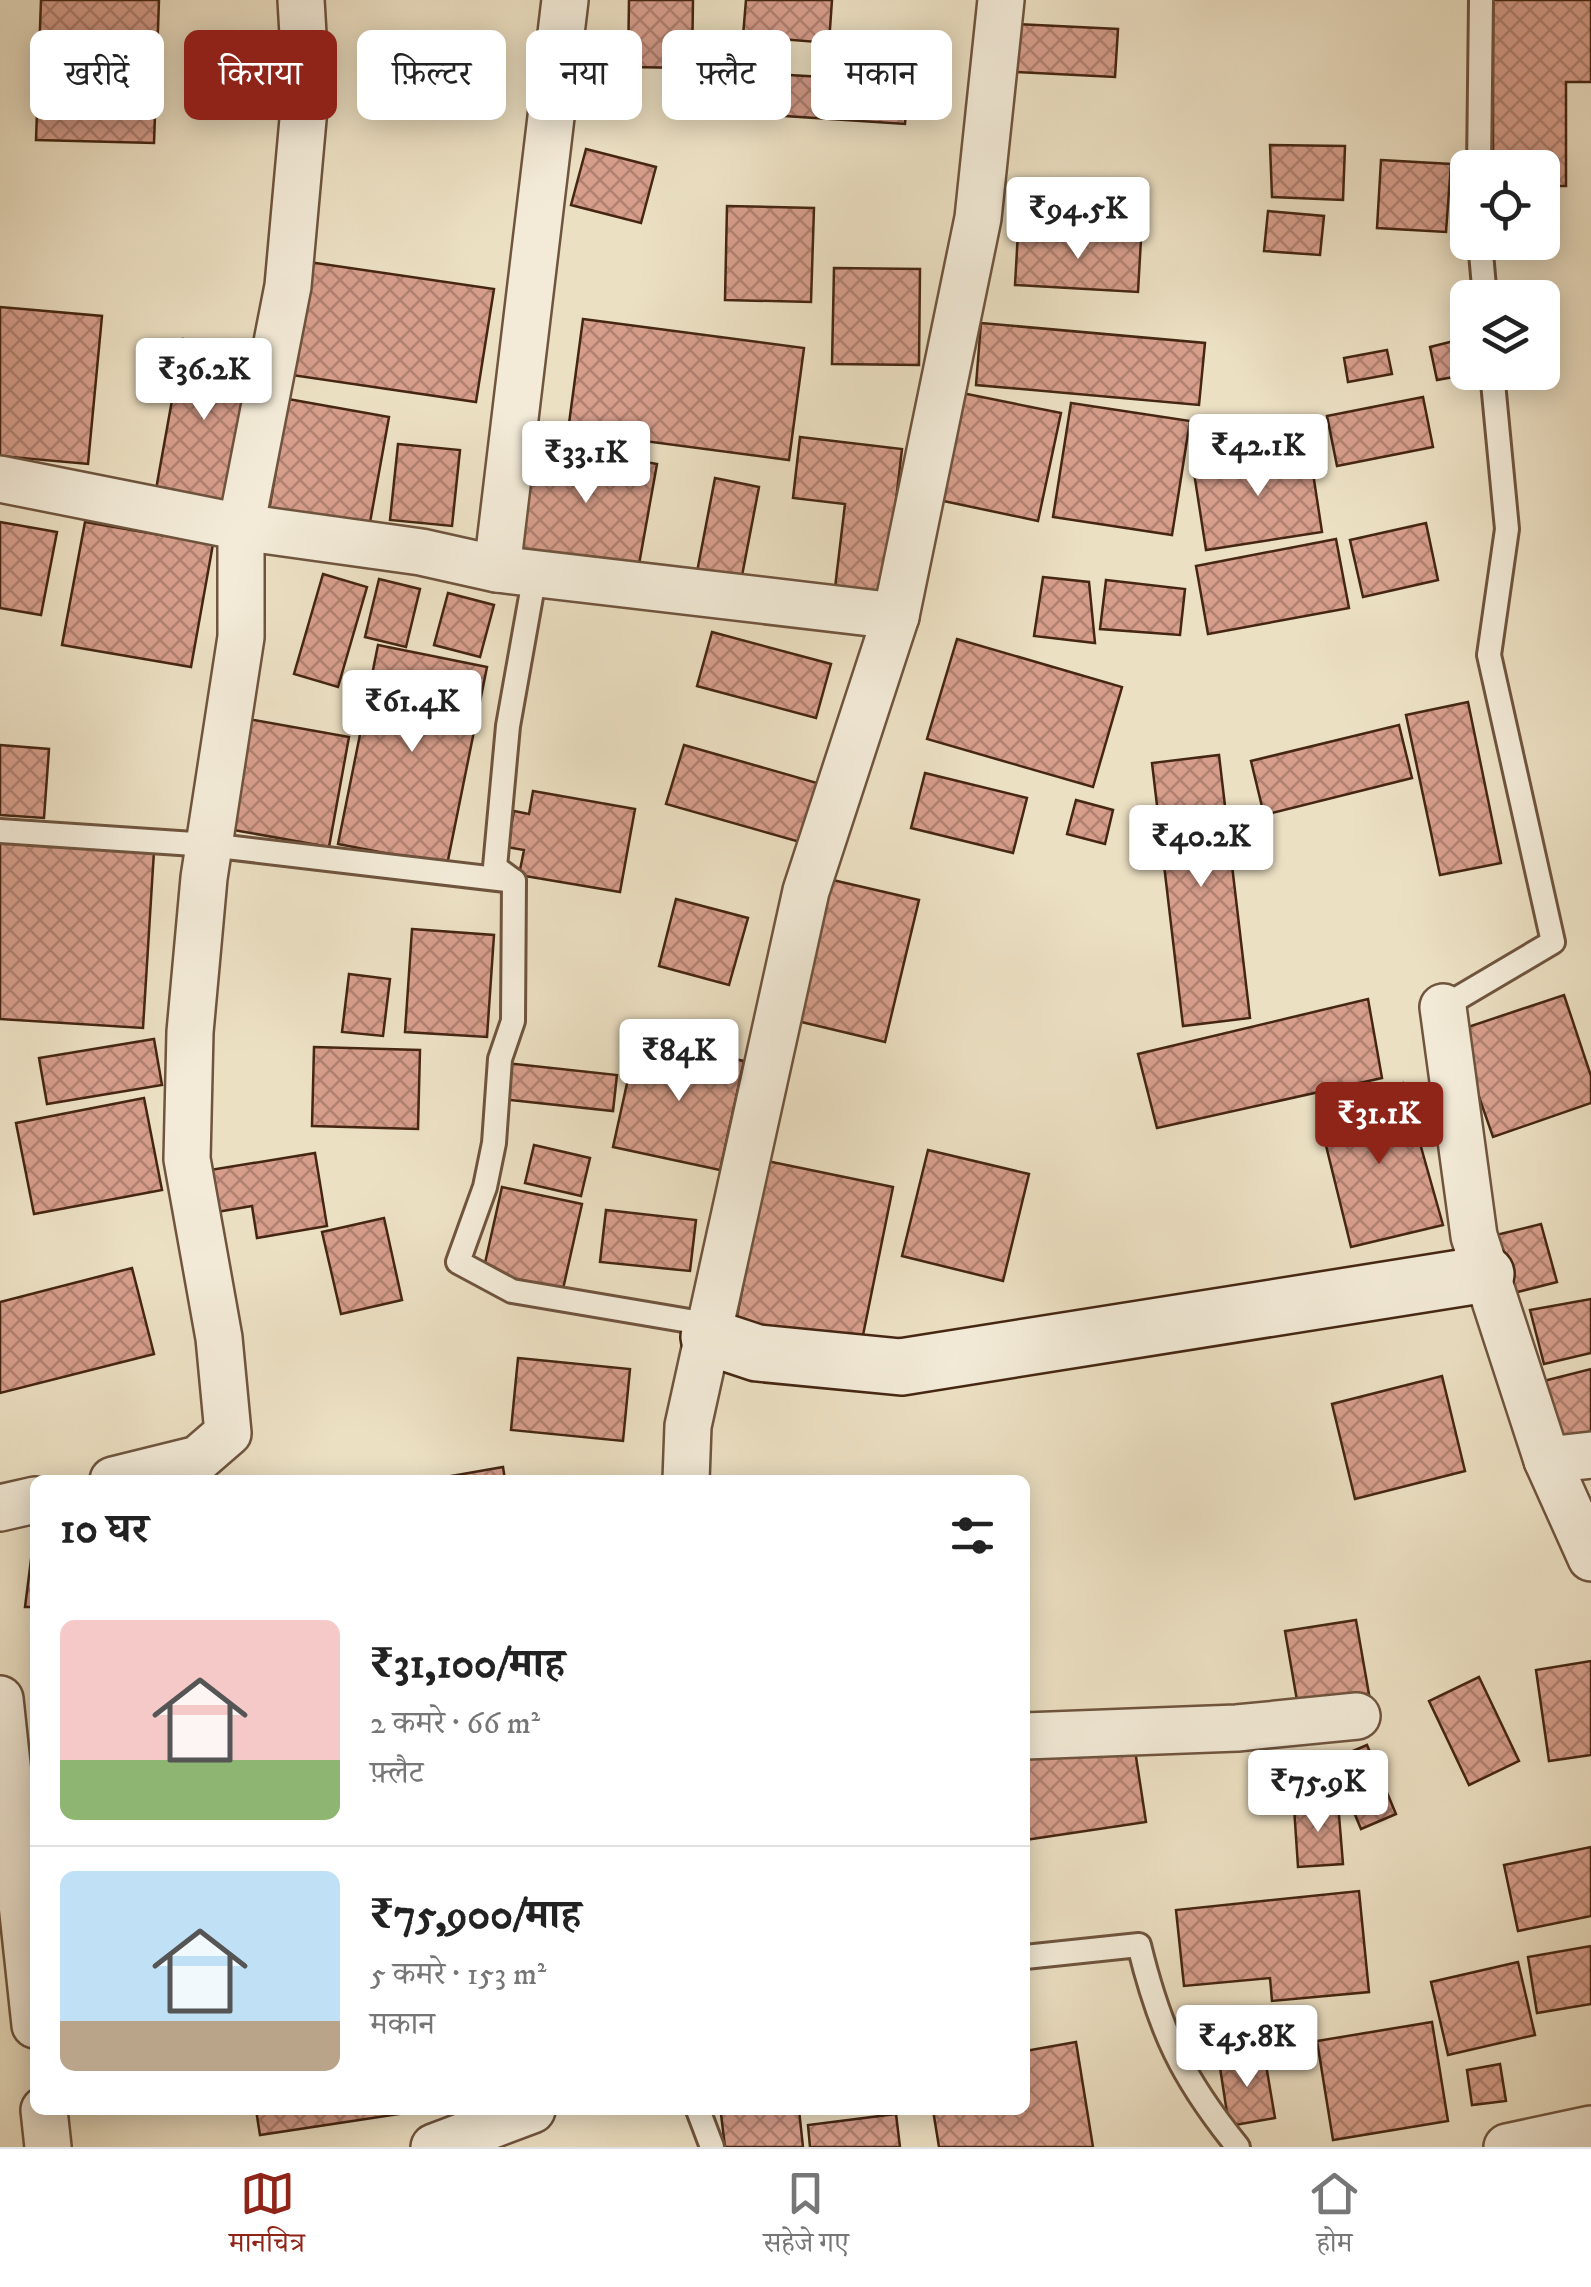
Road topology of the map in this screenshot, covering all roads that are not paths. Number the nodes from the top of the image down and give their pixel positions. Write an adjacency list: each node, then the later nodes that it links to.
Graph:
1 (301, 0): 8 (street)
2 (566, 0): 9 (street)
3 (1001, 0): 10 (street)
4 (1481, 0): 5 (lane)
5 (1479, 150)
6 (1494, 390): 14 (lane)
7 (0, 479): 8 (street)
8 (241, 527): 9 (street); 12 (street)
9 (516, 572): 10 (street); 13 (lane)
10 (896, 616): 16 (street)
11 (0, 830): 12 (lane)
12 (209, 844): 13 (lane); 19 (street)
13 (514, 882): 16 (lane)
14 (1443, 1007): 15 (street)
15 (1486, 1274): 16 (street); 18 (street)
16 (711, 1331): 20 (street)
17 (1591, 1455): 18 (street)
18 (1547, 1460): 23 (street)
19 (133, 1475)
20 (686, 1475)
21 (30, 1501): 22 (street)
22 (0, 1508)
23 (1591, 1558)
24 (0, 1698): 28 (street)
25 (1357, 1716): 26 (street)
26 (1030, 1736)
27 (1030, 1956): 36 (lane)
28 (30, 1978)
29 (45, 2115): 33 (street)
30 (519, 2115): 34 (street)
31 (700, 2115): 35 (lane)
32 (1590, 2132): 37 (street)
33 (48, 2147)
34 (434, 2147)
35 (712, 2147)
36 (1238, 2147)
37 (1508, 2147)

